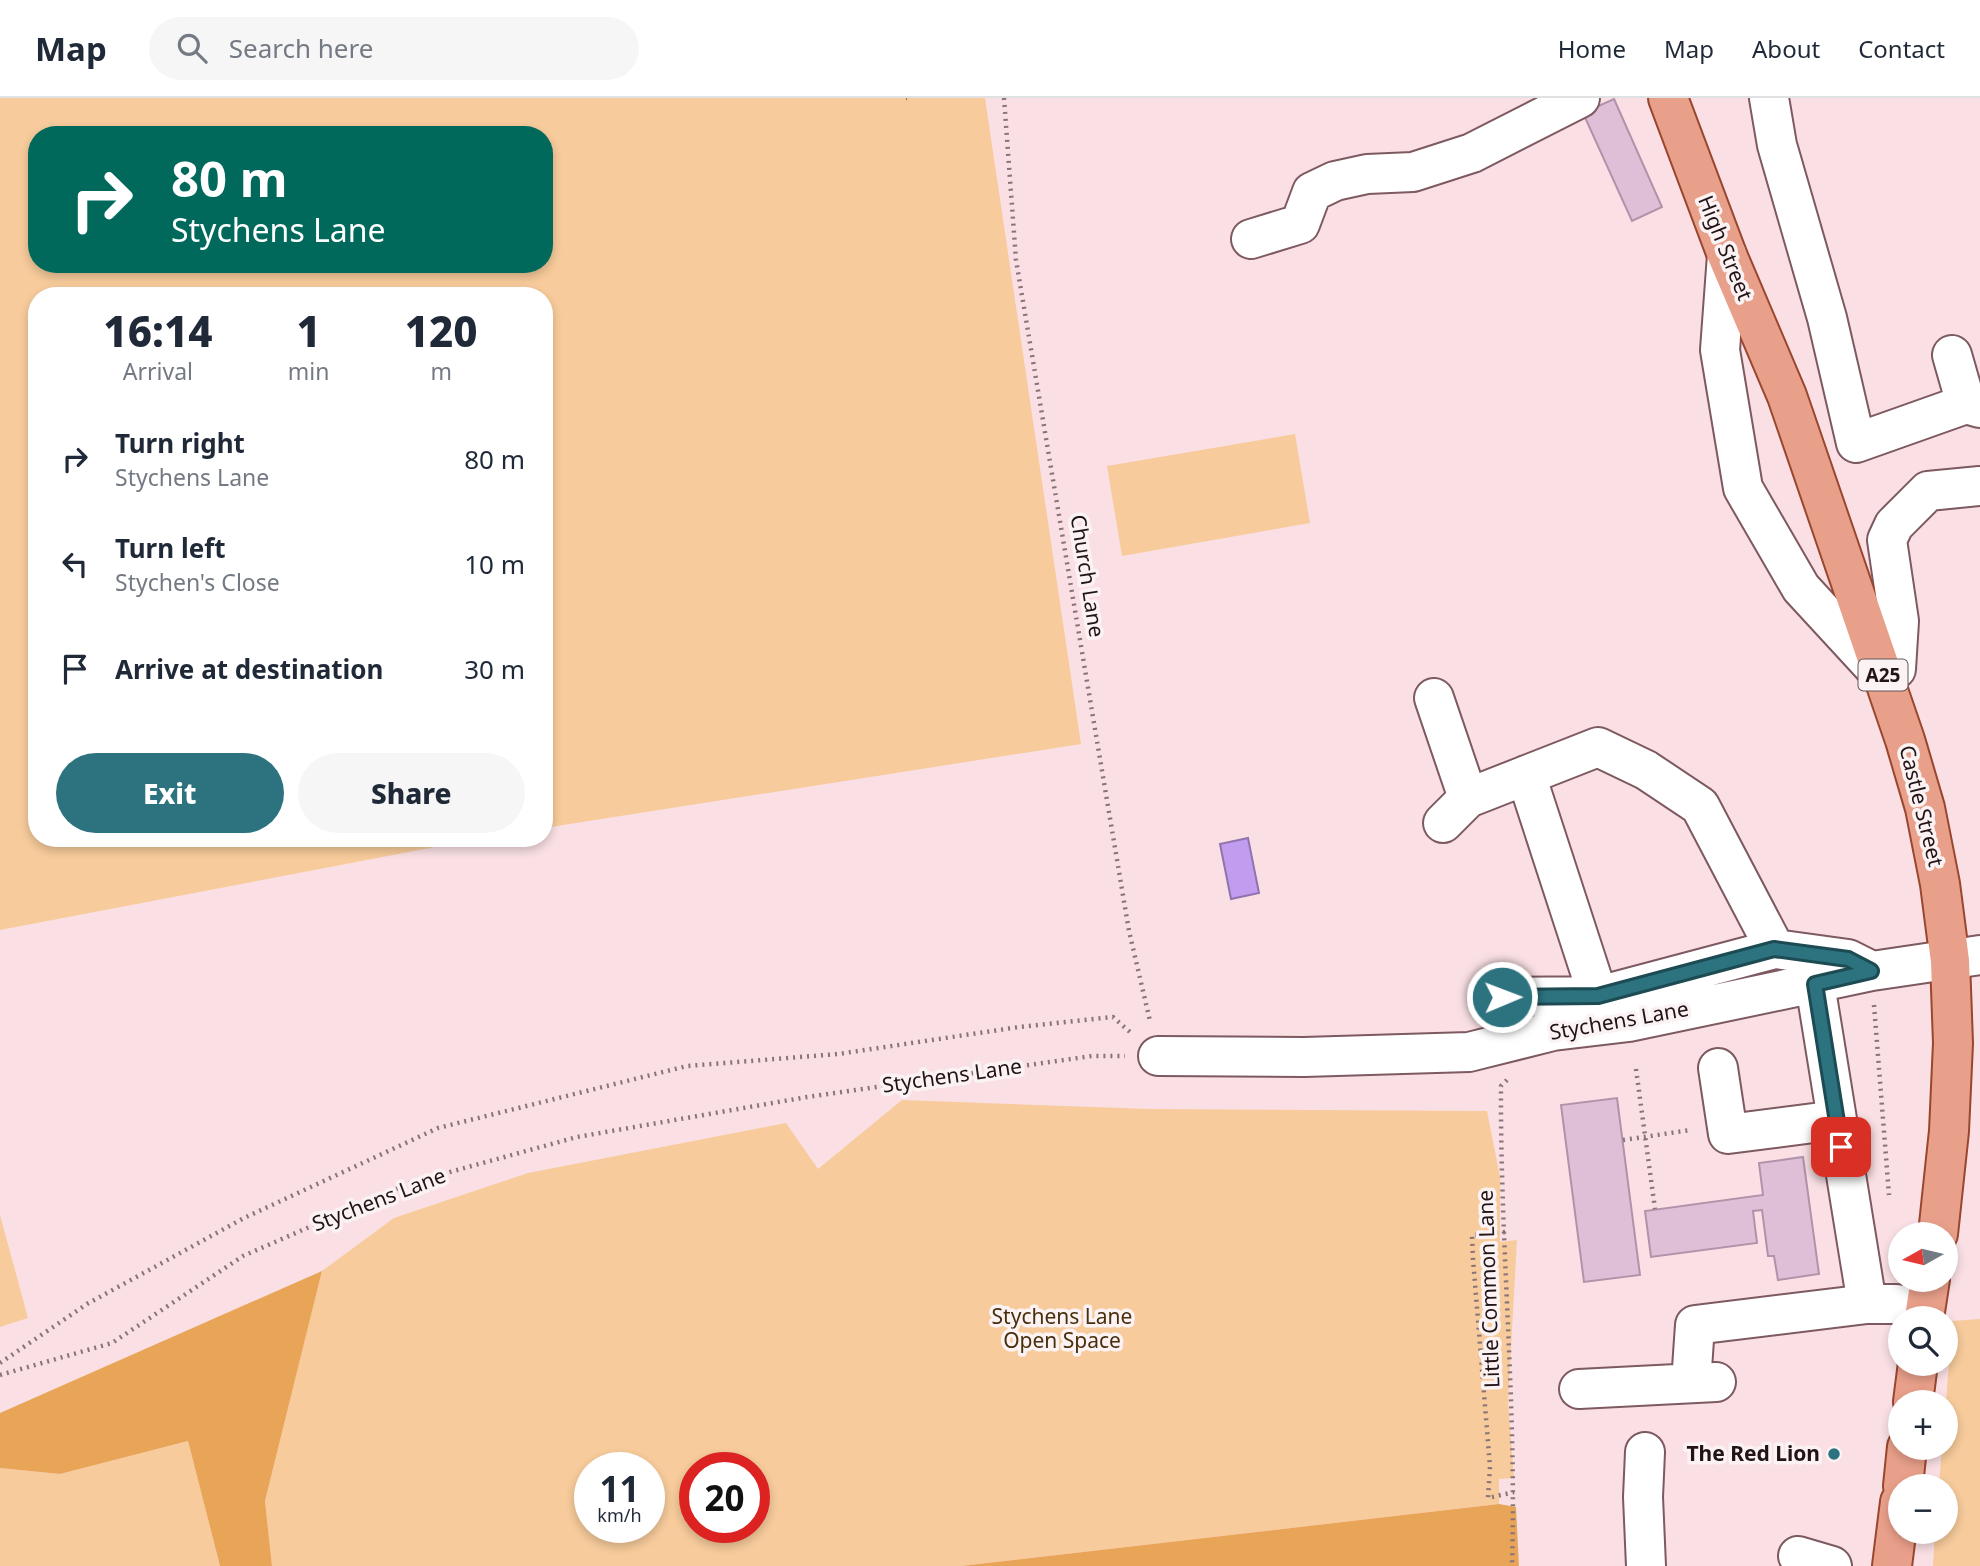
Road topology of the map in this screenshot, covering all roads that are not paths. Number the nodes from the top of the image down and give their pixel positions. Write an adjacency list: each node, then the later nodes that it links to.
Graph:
1 (1580, 98): 4 (street)
2 (1668, 98): 5 (main road, High Street / A25)
3 (1769, 98): 8 (street)
4 (1251, 239)
5 (1727, 256): 7 (main road, High Street / A25); 10 (street)
6 (1952, 355): 8 (street)
7 (1787, 396): 10 (main road, Castle Street / A25)
8 (1973, 406)
9 (1980, 486): 10 (street)
10 (1883, 677): 14 (main road, Castle Street / A25)
11 (1434, 698): 12 (street)
12 (1526, 775): 13 (street); 17 (street)
13 (1774, 949): 15 (street); 17 (street)
14 (1965, 958): 15 (street, Stychens Lane); 22 (main road, Castle Street / A25)
15 (1871, 971): 16 (street, Stychens Lane)
16 (1815, 984): 19 (street, Stychens Lane); 21 (street)
17 (1598, 996): 18 (street)
18 (1502, 997)
19 (1158, 1056)
20 (1718, 1068): 21 (street)
21 (1837, 1120): 24 (street)
22 (1939, 1222)
23 (1926, 1302): 24 (street)
24 (1867, 1304): 25 (street)
25 (1579, 1390)
26 (1645, 1452): 28 (street)
27 (1895, 1544): 29 (main road)
28 (1646, 1566)
29 (1892, 1566)

